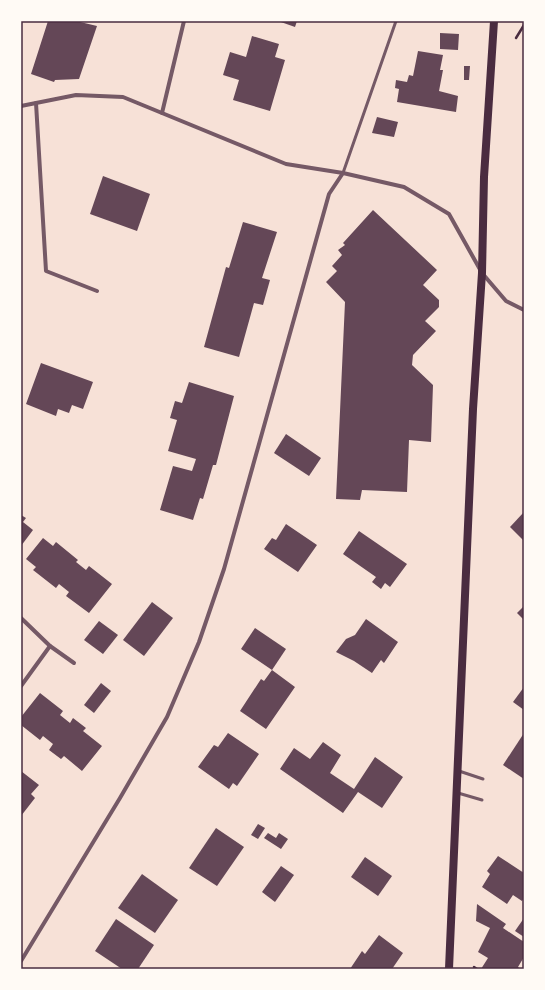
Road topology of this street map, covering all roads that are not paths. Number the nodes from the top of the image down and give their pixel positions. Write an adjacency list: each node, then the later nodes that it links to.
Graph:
1 (184, 21): 6 (street)
2 (396, 21): 7 (lane)
3 (494, 21): 8 (main road)
4 (36, 103): 5 (street); 6 (street); 9 (street)
5 (21, 106)
6 (162, 113): 7 (street)
7 (343, 173): 8 (street); 19 (street)
8 (482, 273): 10 (street); 15 (main road)
9 (96, 291)
10 (524, 310)
11 (21, 618): 12 (street)
12 (50, 646): 13 (street); 14 (street)
13 (74, 663)
14 (21, 686)
15 (458, 770): 16 (lane); 17 (main road)
16 (483, 779)
17 (456, 793): 18 (lane); 20 (main road)
18 (482, 800)
19 (21, 961)
20 (449, 969)

